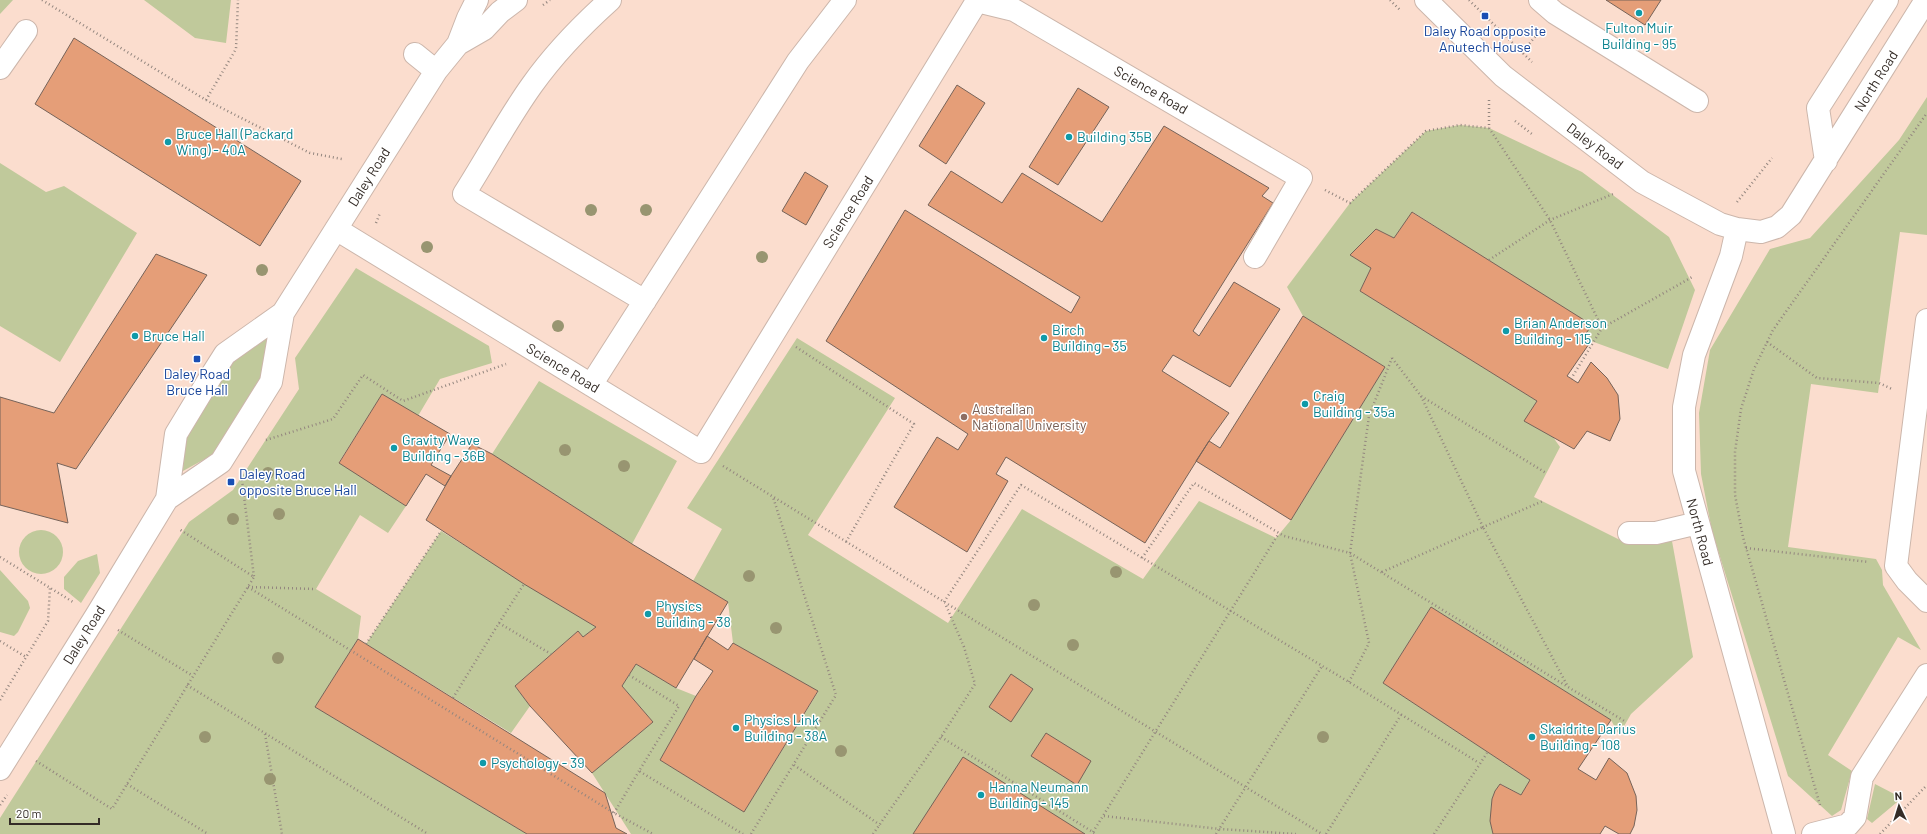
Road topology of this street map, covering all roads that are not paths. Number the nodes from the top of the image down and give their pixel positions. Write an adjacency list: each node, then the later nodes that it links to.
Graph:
1 (477, 0): 10 (street, Daley Road)
2 (516, 0): 10 (street, Daley Road)
3 (610, 0): 20 (street)
4 (845, 0): 20 (street)
5 (1426, 0): 17 (street, Daley Road)
6 (1540, 0): 14 (street)
7 (1887, 0): 15 (street)
8 (1926, 0): 15 (street, North Road)
9 (26, 31): 12 (street)
10 (458, 44): 13 (street, Daley Road)
11 (414, 54): 13 (street)
12 (0, 68)
13 (436, 71): 18 (street, Daley Road)
14 (1698, 101)
15 (1826, 161): 16 (street, North Road)
16 (1791, 215): 17 (street, Daley Road)
17 (1728, 226): 25 (street, North Road)
18 (336, 229): 21 (street, Daley Road); 23 (street, Science Road)
19 (1255, 257): 23 (street, Science Road)
20 (645, 301): 23 (street)
21 (282, 313): 24 (street, Daley Road); 24 (street, Daley Road)
22 (1927, 320): 27 (street)
23 (591, 385)
24 (167, 499): 29 (street, Daley Road)
25 (1698, 523): 26 (street); 31 (street, North Road)
26 (1629, 533)
27 (1927, 601)
28 (1927, 675): 30 (street)
29 (0, 769)
30 (1821, 832)
31 (1784, 834)

